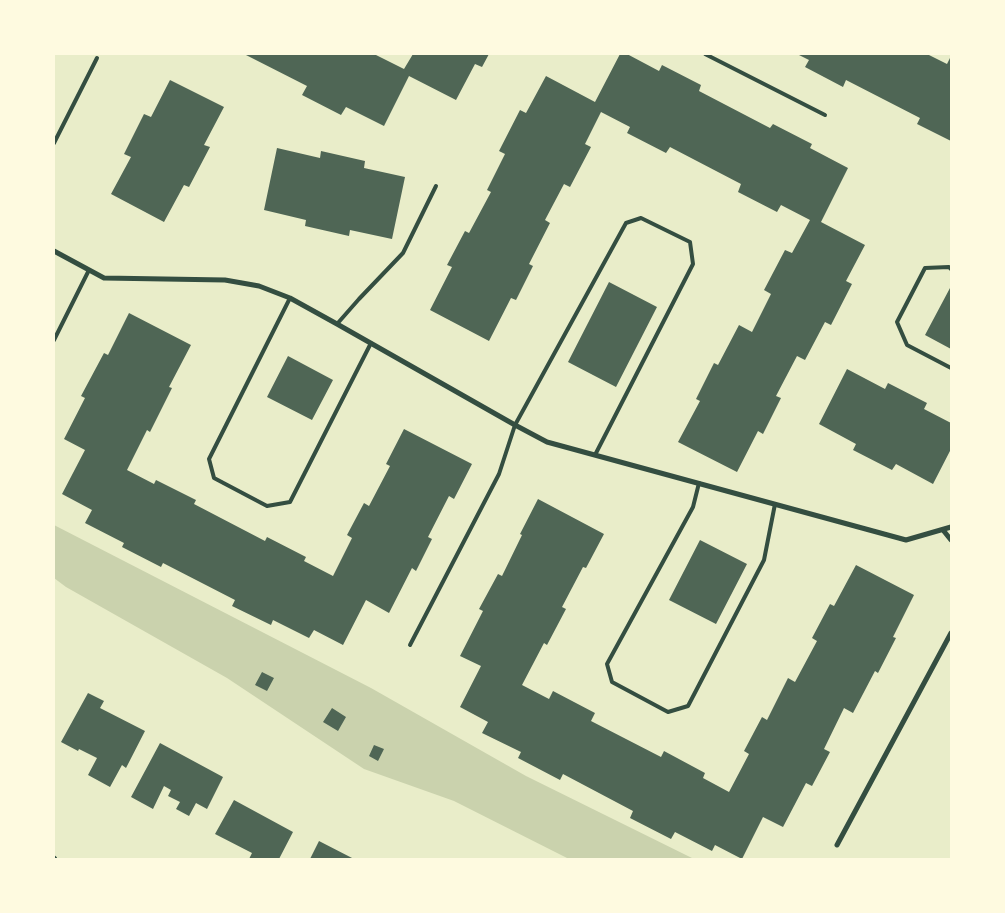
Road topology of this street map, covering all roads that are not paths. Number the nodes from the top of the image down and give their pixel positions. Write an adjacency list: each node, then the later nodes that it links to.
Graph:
1 (706, 54): 3 (lane)
2 (97, 58): 4 (lane)
3 (825, 115)
4 (54, 143)
5 (436, 186): 10 (lane)
6 (54, 251): 8 (street)
7 (951, 269): 13 (lane)
8 (90, 270): 9 (street); 11 (lane)
9 (290, 298): 10 (street); 12 (lane)
10 (337, 324): 12 (street)
11 (54, 340)
12 (371, 343): 14 (street)
13 (951, 368)
14 (515, 425): 15 (street); 15 (lane); 22 (lane)
15 (595, 455): 16 (street)
16 (699, 484): 17 (street); 17 (lane)
17 (775, 504): 19 (street)
18 (951, 527): 19 (street)
19 (943, 530): 20 (street)
20 (951, 540)
21 (951, 632): 23 (street)
22 (410, 645)
23 (836, 845)

